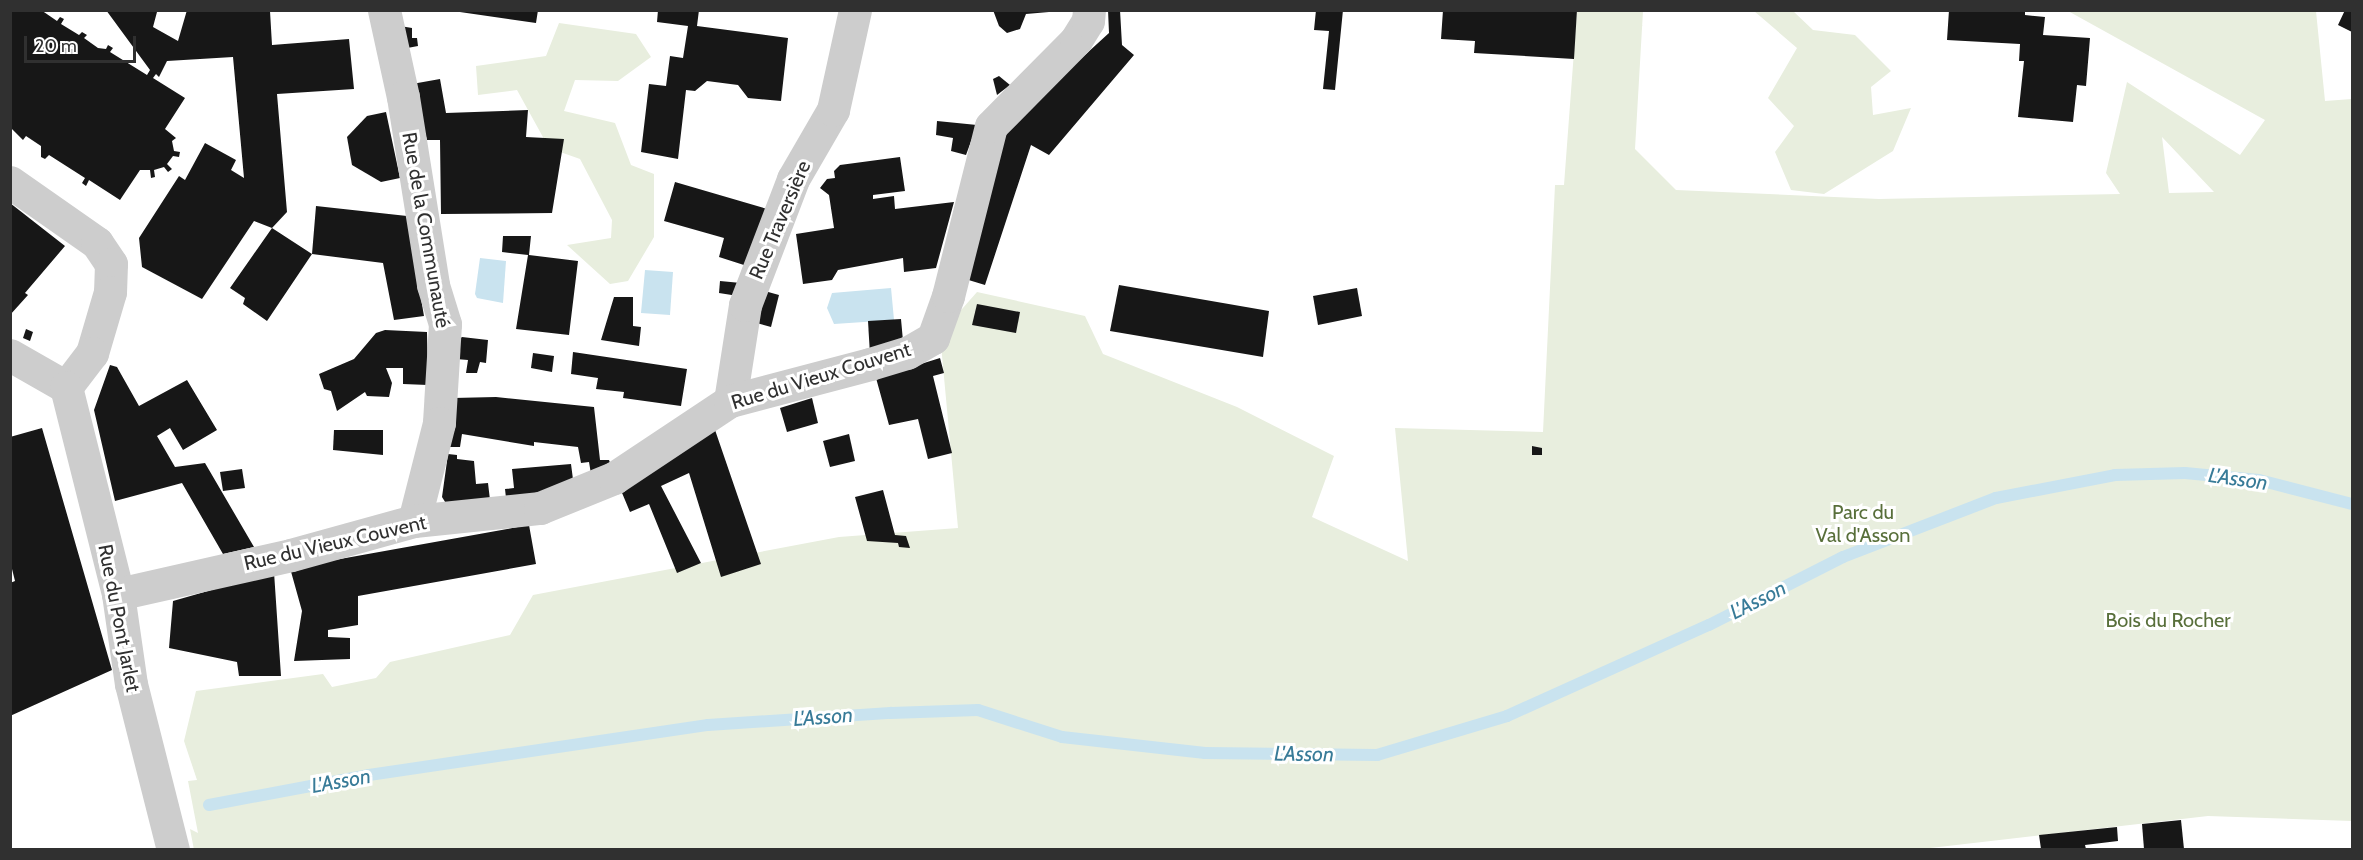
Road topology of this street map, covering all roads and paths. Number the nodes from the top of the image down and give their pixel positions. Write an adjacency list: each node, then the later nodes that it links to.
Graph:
1 (384, 10): 8 (street, Rue de la Communauté)
2 (855, 10): 7 (street, Rue Traversière)
3 (1089, 10): 7 (street, Rue du Vieux Couvent)
4 (10, 182): 6 (street)
5 (10, 355): 6 (street)
6 (66, 387): 9 (street, Rue du Pont Jarlet)
7 (730, 401): 8 (street, Rue du Vieux Couvent)
8 (414, 521): 9 (street, Rue du Vieux Couvent)
9 (118, 594): 10 (street, Rue du Pont Jarlet)
10 (173, 849)

